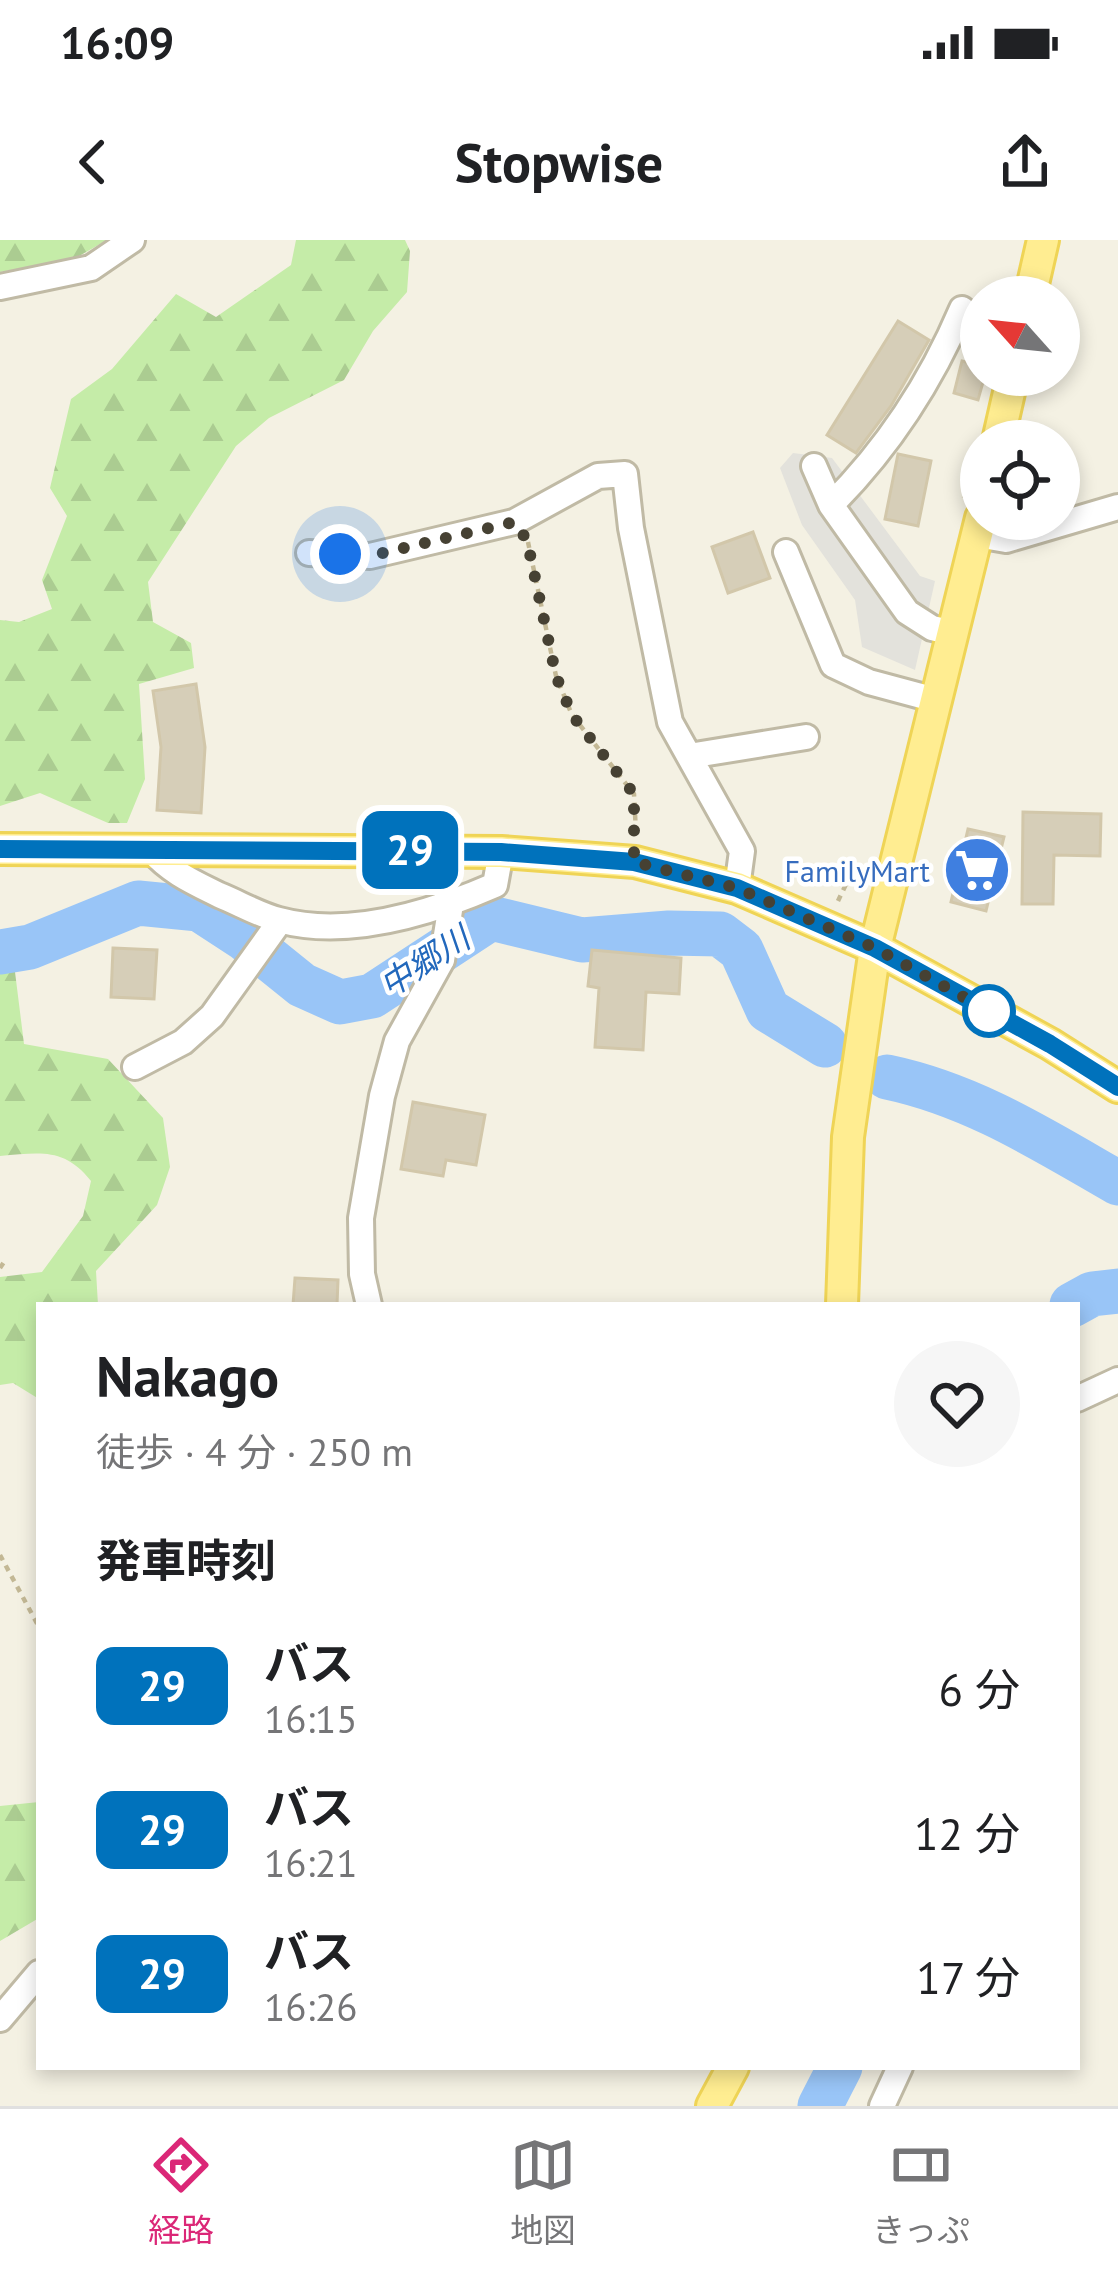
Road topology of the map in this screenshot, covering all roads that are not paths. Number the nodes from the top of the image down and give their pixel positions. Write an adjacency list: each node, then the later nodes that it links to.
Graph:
1 (132, 240): 4 (street)
2 (1043, 240): 3 (main road)
3 (1035, 276)
4 (0, 287)
5 (960, 314): 7 (street)
6 (814, 466): 7 (street)
7 (832, 505): 13 (street)
8 (1118, 507): 9 (street)
9 (1080, 518)
10 (976, 540): 13 (main road)
11 (786, 552): 14 (street)
12 (310, 553): 16 (street)
13 (953, 633): 14 (main road)
14 (936, 700): 23 (main road)
15 (806, 737): 16 (street)
16 (689, 756): 20 (street)
17 (0, 849): 18 (main road)
18 (151, 850): 19 (main road); 22 (street)
19 (501, 852): 20 (main road); 21 (street)
20 (737, 888): 23 (main road)
21 (449, 916): 22 (street); 26 (street)
22 (266, 940): 24 (street)
23 (875, 948): 25 (main road); 27 (main road)
24 (135, 1067)
25 (1118, 1088)
26 (368, 1302)
27 (842, 1302)
28 (1118, 1380): 29 (street)
29 (1080, 1398)
30 (36, 1977): 31 (street)
31 (0, 2019)
32 (731, 2070): 34 (main road)
33 (899, 2070): 35 (street)
34 (712, 2106)
35 (882, 2106)

